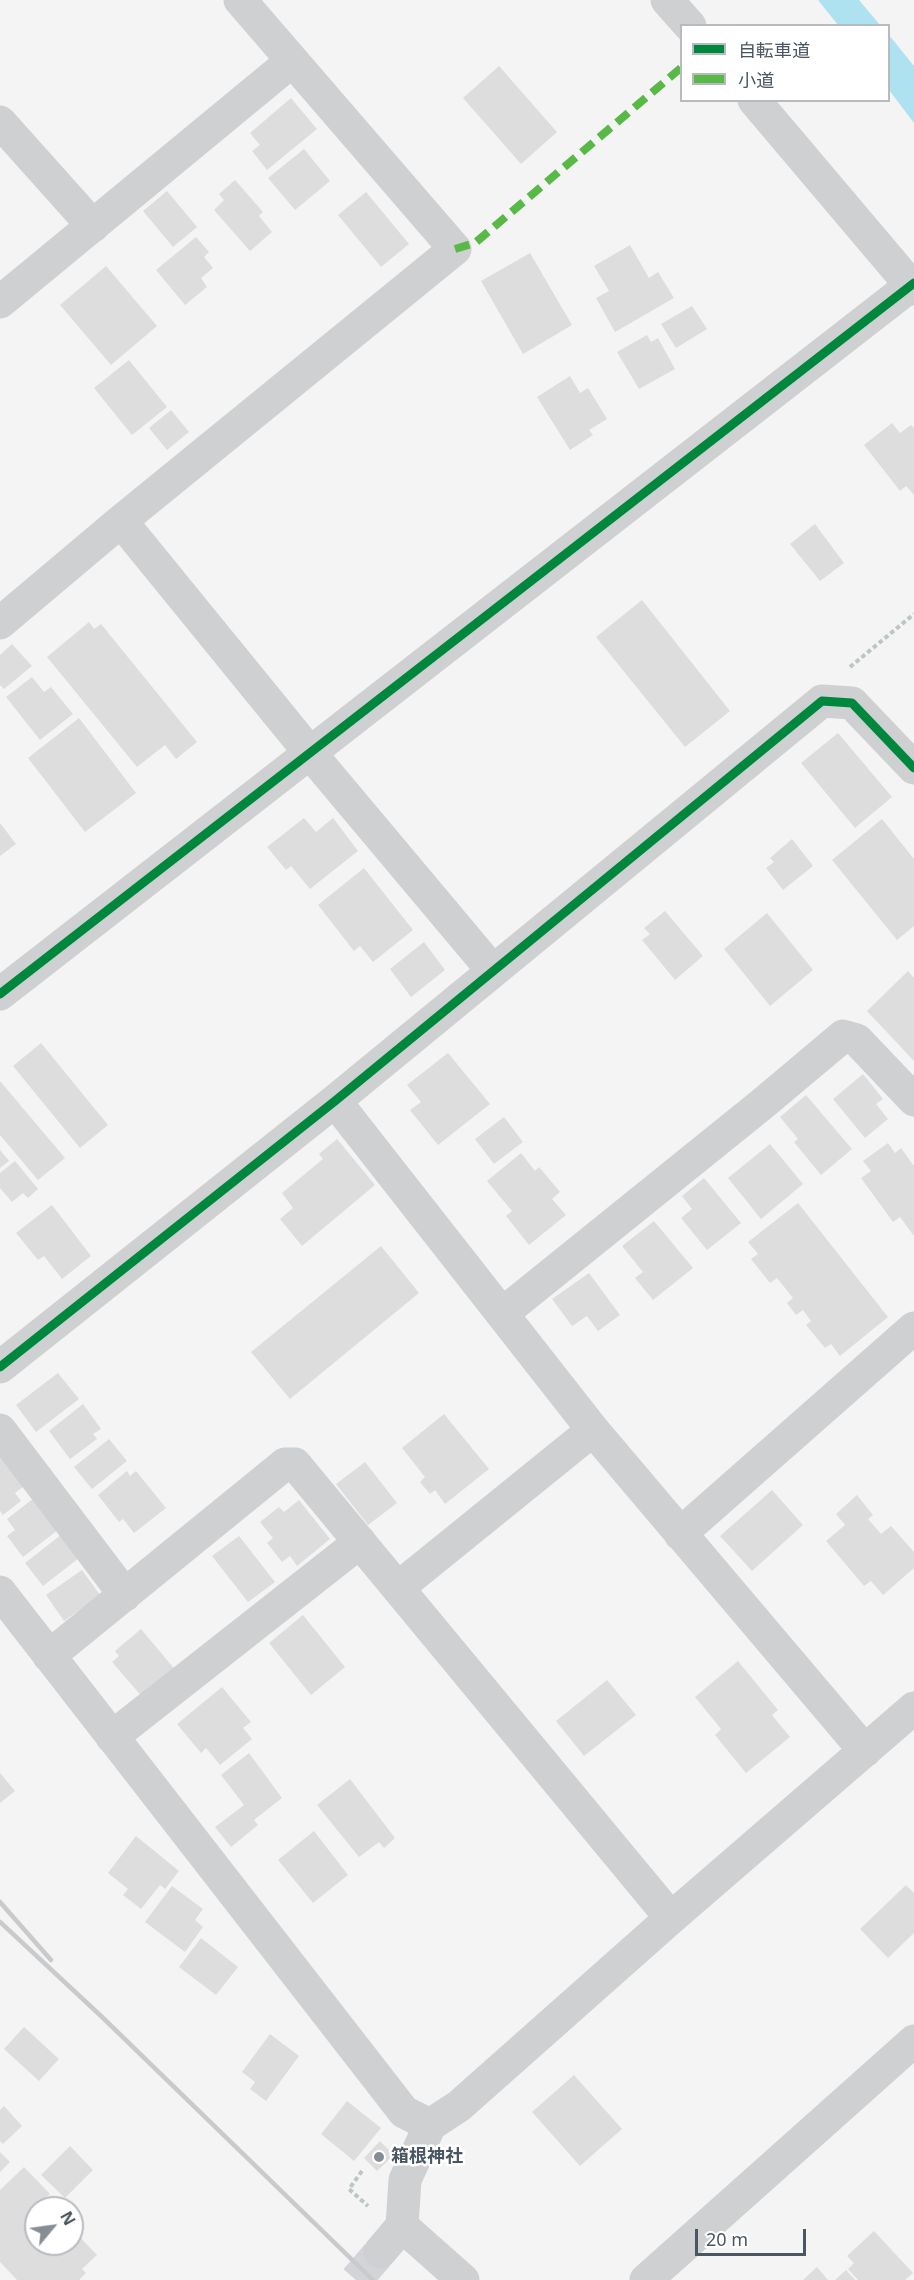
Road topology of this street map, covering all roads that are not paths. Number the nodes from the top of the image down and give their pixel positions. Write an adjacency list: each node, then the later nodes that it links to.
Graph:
1 (240, 0): 4 (street)
2 (668, 0): 3 (street)
3 (688, 24)
4 (292, 61): 7 (street); 10 (street)
5 (756, 102): 8 (street)
6 (0, 122): 7 (street)
7 (93, 226): 9 (street)
8 (913, 286): 12 (street)
9 (0, 302)
10 (121, 521): 11 (street); 12 (street)
11 (0, 623)
12 (310, 753): 14 (street); 15 (street)
13 (914, 768): 14 (street)
14 (493, 971): 17 (street)
15 (0, 994)
16 (914, 1100): 18 (street)
17 (335, 1101): 18 (street); 20 (street)
18 (503, 1313): 22 (street)
19 (914, 1328): 23 (street)
20 (0, 1367)
21 (0, 1430): 27 (street)
22 (592, 1430): 23 (street); 25 (street)
23 (680, 1534): 31 (street)
24 (360, 1542): 25 (street); 27 (street); 30 (street)
25 (399, 1587): 32 (street)
26 (0, 1592): 28 (street)
27 (125, 1594): 28 (street)
28 (49, 1656): 30 (street)
29 (914, 1708): 31 (street)
30 (112, 1737): 34 (street)
31 (865, 1751): 32 (street)
32 (671, 1918): 34 (street)
33 (914, 2041): 38 (street)
34 (430, 2125): 35 (street)
35 (402, 2226): 36 (street); 37 (street)
36 (380, 2252)
37 (463, 2280)
38 (646, 2280)

